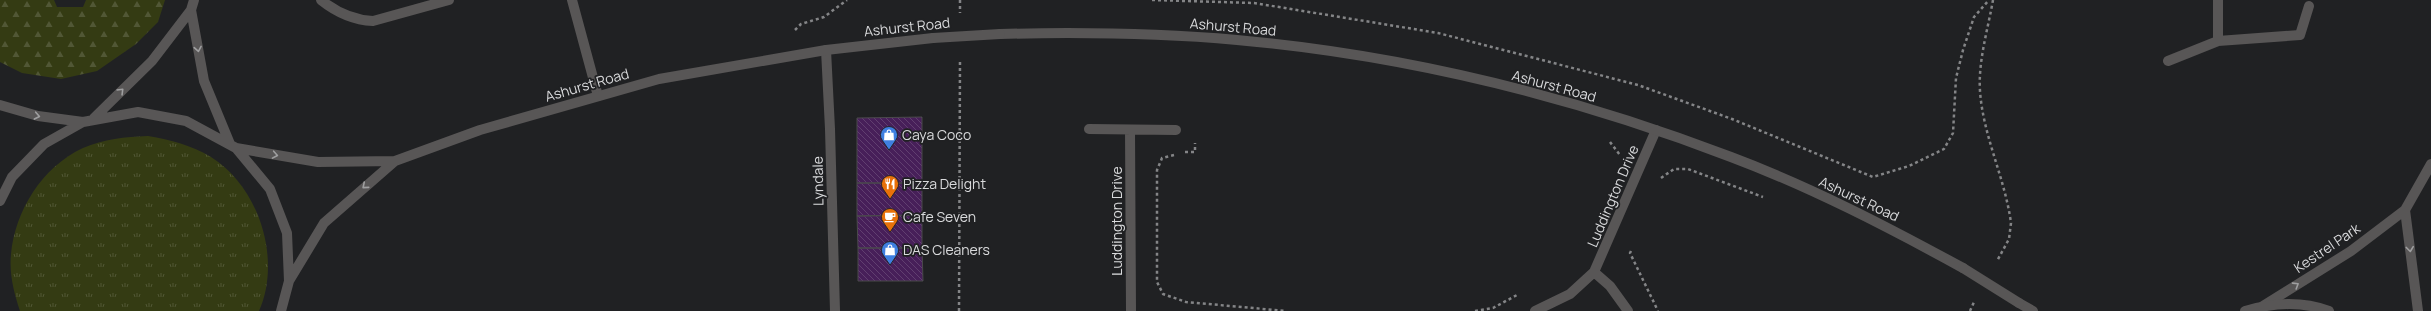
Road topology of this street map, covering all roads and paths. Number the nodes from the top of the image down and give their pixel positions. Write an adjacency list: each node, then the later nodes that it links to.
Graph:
1 (194, 0): 11 (street)
2 (321, 0): 3 (street)
3 (449, 0)
4 (572, 0): 17 (street)
5 (847, 0): 14 (path)
6 (1152, 0): 7 (path)
7 (1989, 0)
8 (1993, 0): 35 (path)
9 (2218, 0): 12 (street)
10 (2309, 6): 12 (street)
11 (191, 10): 19 (street, one-way to 11); 26 (street, one-way to 26)
12 (2218, 41): 15 (street)
13 (826, 50): 14 (street, Ashurst Road); 24 (street, Ashurst Road, bridge); 42 (street, Lyndale)
14 (790, 56): 17 (street, Ashurst Road)
15 (2168, 61)
16 (960, 83): 43 (path)
17 (598, 96): 28 (street, Ashurst Road)
18 (0, 105): 20 (street, one-way to 20)
19 (94, 118): 20 (street); 26 (street)
20 (83, 122): 32 (street)
21 (1089, 129): 22 (street)
22 (1130, 130): 23 (street); 44 (street, Luddington Drive)
23 (1176, 130)
24 (1656, 130): 36 (street, Luddington Drive); 50 (street, Ashurst Road, bridge)
25 (1605, 140): 27 (path)
26 (233, 146): 28 (street, Ashurst Road, one-way to 28); 37 (street)
27 (1623, 158)
28 (395, 161): 37 (street, Ashurst Road, one-way to 37)
29 (2431, 164): 33 (street, Kestrel Park)
30 (1659, 184): 31 (path)
31 (1765, 198)
32 (0, 201)
33 (2404, 210): 40 (street, Kestrel Park, one-way to 33); 53 (street, one-way to 53)
34 (1633, 247): 48 (path)
35 (1994, 265)
36 (1594, 272): 46 (street, Luddington Drive); 47 (street)
37 (289, 281): 41 (street)
38 (1519, 294): 45 (path)
39 (1977, 298): 49 (path)
40 (2263, 306): 51 (street); 52 (street)
41 (281, 311)
42 (835, 311)
43 (959, 311)
44 (1131, 311)
45 (1475, 311)
46 (1535, 311)
47 (1628, 311)
48 (1658, 311)
49 (1970, 311)
50 (2033, 311)
51 (2244, 311)
52 (2329, 311)
53 (2418, 311)

